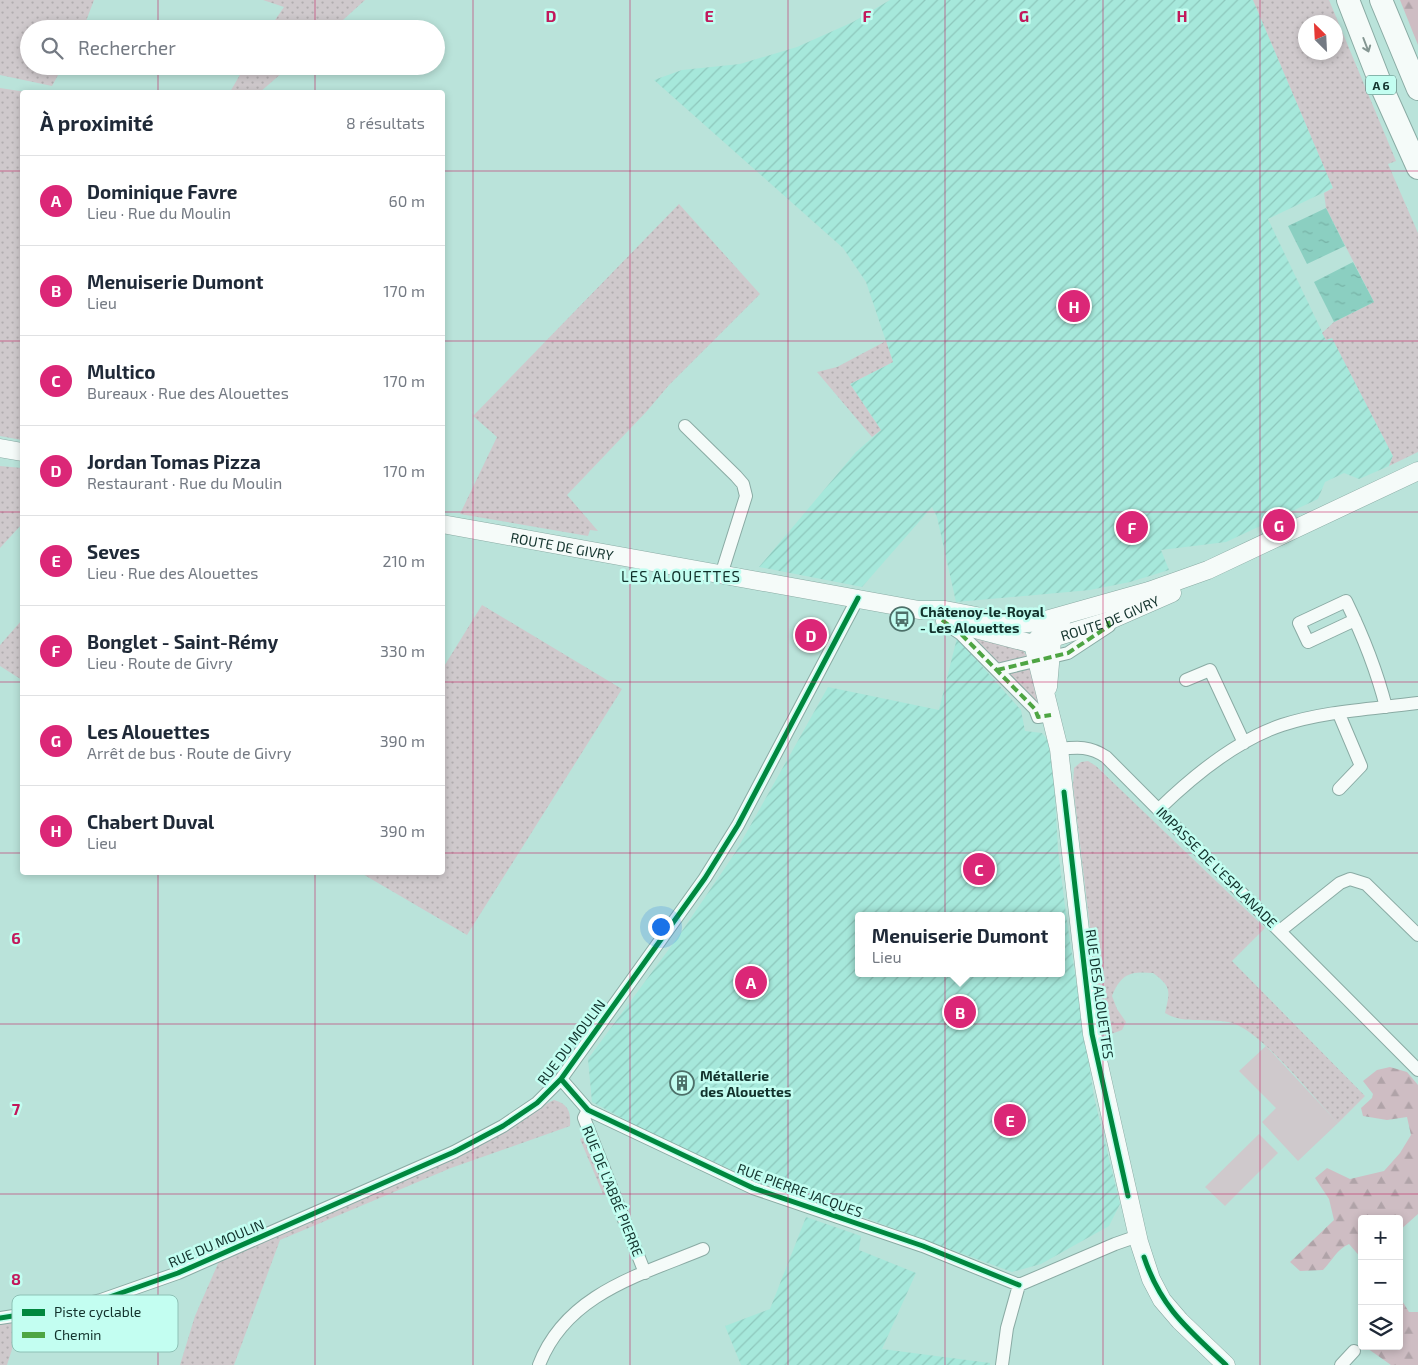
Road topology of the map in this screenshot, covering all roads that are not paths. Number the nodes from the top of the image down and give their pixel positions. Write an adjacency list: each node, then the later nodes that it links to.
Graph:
1 (1348, 0): 4 (highway, A 6, one-way to 4)
2 (1381, 0): 3 (highway, A 6)
3 (1418, 89)
4 (1418, 168)
5 (685, 426): 11 (street)
6 (0, 448): 7 (main road)
7 (20, 452)
8 (1418, 471): 10 (main road, ROUTE DE GIVRY)
9 (445, 525): 11 (main road, ROUTE DE GIVRY)
10 (1208, 570): 16 (main road, ROUTE DE GIVRY); 16 (main road, ROUTE DE GIVRY)
11 (721, 575): 12 (main road, ROUTE DE GIVRY)
12 (858, 598): 13 (main road, ROUTE DE GIVRY); 30 (street, RUE DU MOULIN)
13 (919, 610): 14 (main road, ROUTE DE GIVRY); 16 (main road, ROUTE DE GIVRY)
14 (942, 620): 16 (main road, ROUTE DE GIVRY); 17 (street)
15 (1355, 620): 20 (street)
16 (1042, 642): 17 (street); 22 (main road, RUE DES ALOUETTES)
17 (997, 670): 22 (street)
18 (1186, 680): 23 (street)
19 (1418, 703): 20 (street)
20 (1386, 707): 21 (street)
21 (1339, 714): 23 (street); 25 (street)
22 (1051, 715): 24 (main road, RUE DES ALOUETTES)
23 (1244, 743): 26 (street)
24 (1059, 749): 26 (street, IMPASSE DE L'ESPLANADE); 32 (main road, RUE DES ALOUETTES)
25 (1339, 789)
26 (1159, 809): 27 (street, IMPASSE DE L'ESPLANADE)
27 (1281, 930): 28 (street, IMPASSE DE L'ESPLANADE); 29 (street)
28 (1418, 935)
29 (1418, 1070)
30 (561, 1079): 31 (street, RUE PIERRE JACQUES); 36 (street, RUE DU MOULIN)
31 (588, 1110): 34 (street, RUE DE L'ABBÉ PIERRE); 35 (street, RUE PIERRE JACQUES)
32 (1138, 1236): 35 (street); 40 (main road, RUE DES ALOUETTES)
33 (704, 1249): 34 (street, RUE DE L'ABBÉ PIERRE)
34 (645, 1273): 38 (street, RUE DE L'ABBÉ PIERRE)
35 (1019, 1285): 39 (street)
36 (115, 1295)
37 (1354, 1351): 41 (street)
38 (539, 1365)
39 (1002, 1365)
40 (1226, 1365)
41 (1341, 1365)

